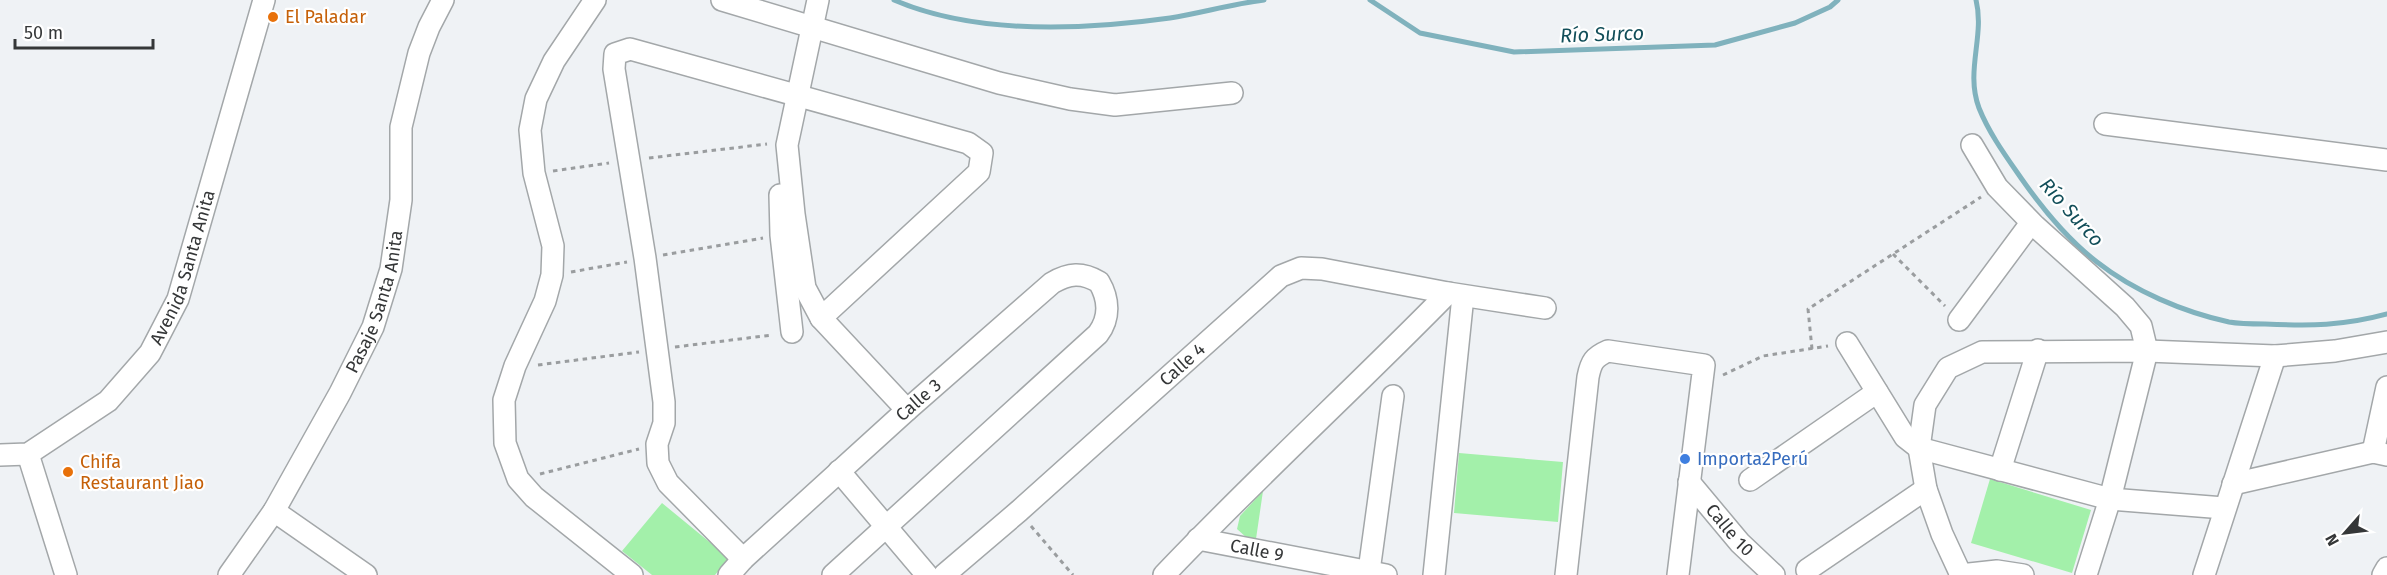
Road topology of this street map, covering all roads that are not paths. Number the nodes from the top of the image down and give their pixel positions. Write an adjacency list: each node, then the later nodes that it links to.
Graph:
1 (264, 0): 29 (street, Avenida Santa Anita)
2 (443, 0): 40 (street, Pasaje Santa Anita)
3 (595, 0): 51 (street)
4 (722, 0): 6 (street)
5 (818, 0): 6 (street)
6 (814, 26): 7 (street); 8 (street)
7 (1232, 93)
8 (799, 95): 10 (street); 16 (street); 43 (street)
9 (2104, 124): 12 (street)
10 (787, 145): 16 (street); 18 (street)
11 (1972, 145): 13 (street)
12 (2387, 160)
13 (2031, 223): 17 (street); 22 (street)
14 (1455, 295): 15 (street, Calle 4); 42 (street); 54 (street, Calle 4); 56 (street)
15 (1545, 308)
16 (821, 318): 27 (street)
17 (1959, 320)
18 (792, 332)
19 (2387, 342): 23 (street)
20 (1847, 344): 25 (street)
21 (2038, 350): 22 (street); 28 (street); 32 (street)
22 (2147, 351): 23 (street); 38 (street)
23 (2275, 356): 36 (street)
24 (2387, 387): 30 (street)
25 (1877, 392): 28 (street); 34 (street)
26 (1393, 396): 47 (street)
27 (907, 410): 33 (street, Calle 3); 41 (street, Calle 3)
28 (1918, 448): 32 (street); 37 (street)
29 (28, 454): 31 (street); 48 (street)
30 (2380, 454): 36 (street)
31 (0, 455)
32 (2000, 470): 38 (street)
33 (839, 471): 41 (street); 43 (street, Calle 3)
34 (1750, 480)
35 (1689, 482): 57 (street); 58 (street); 59 (street, Calle 10)
36 (2233, 484): 39 (street)
37 (1926, 489): 46 (street); 60 (street)
38 (2110, 499): 39 (street); 62 (street)
39 (2224, 508): 63 (street)
40 (274, 511): 49 (street, Pasaje Santa Anita); 50 (street)
41 (886, 528): 52 (street); 53 (street)
42 (1198, 539): 44 (street, Calle 9); 55 (street)
43 (736, 567)
44 (1310, 568): 47 (street, Calle 9)
45 (2387, 568): 64 (street)
46 (1807, 570)
47 (1378, 573)
48 (66, 575)
49 (229, 575)
50 (366, 575)
51 (632, 575)
52 (833, 575)
53 (927, 575)
54 (944, 575)
55 (1164, 575)
56 (1434, 575)
57 (1566, 575)
58 (1678, 575)
59 (1774, 575)
60 (1960, 575): 61 (street)
61 (2023, 575)
62 (2086, 575)
63 (2204, 575)
64 (2383, 575)

